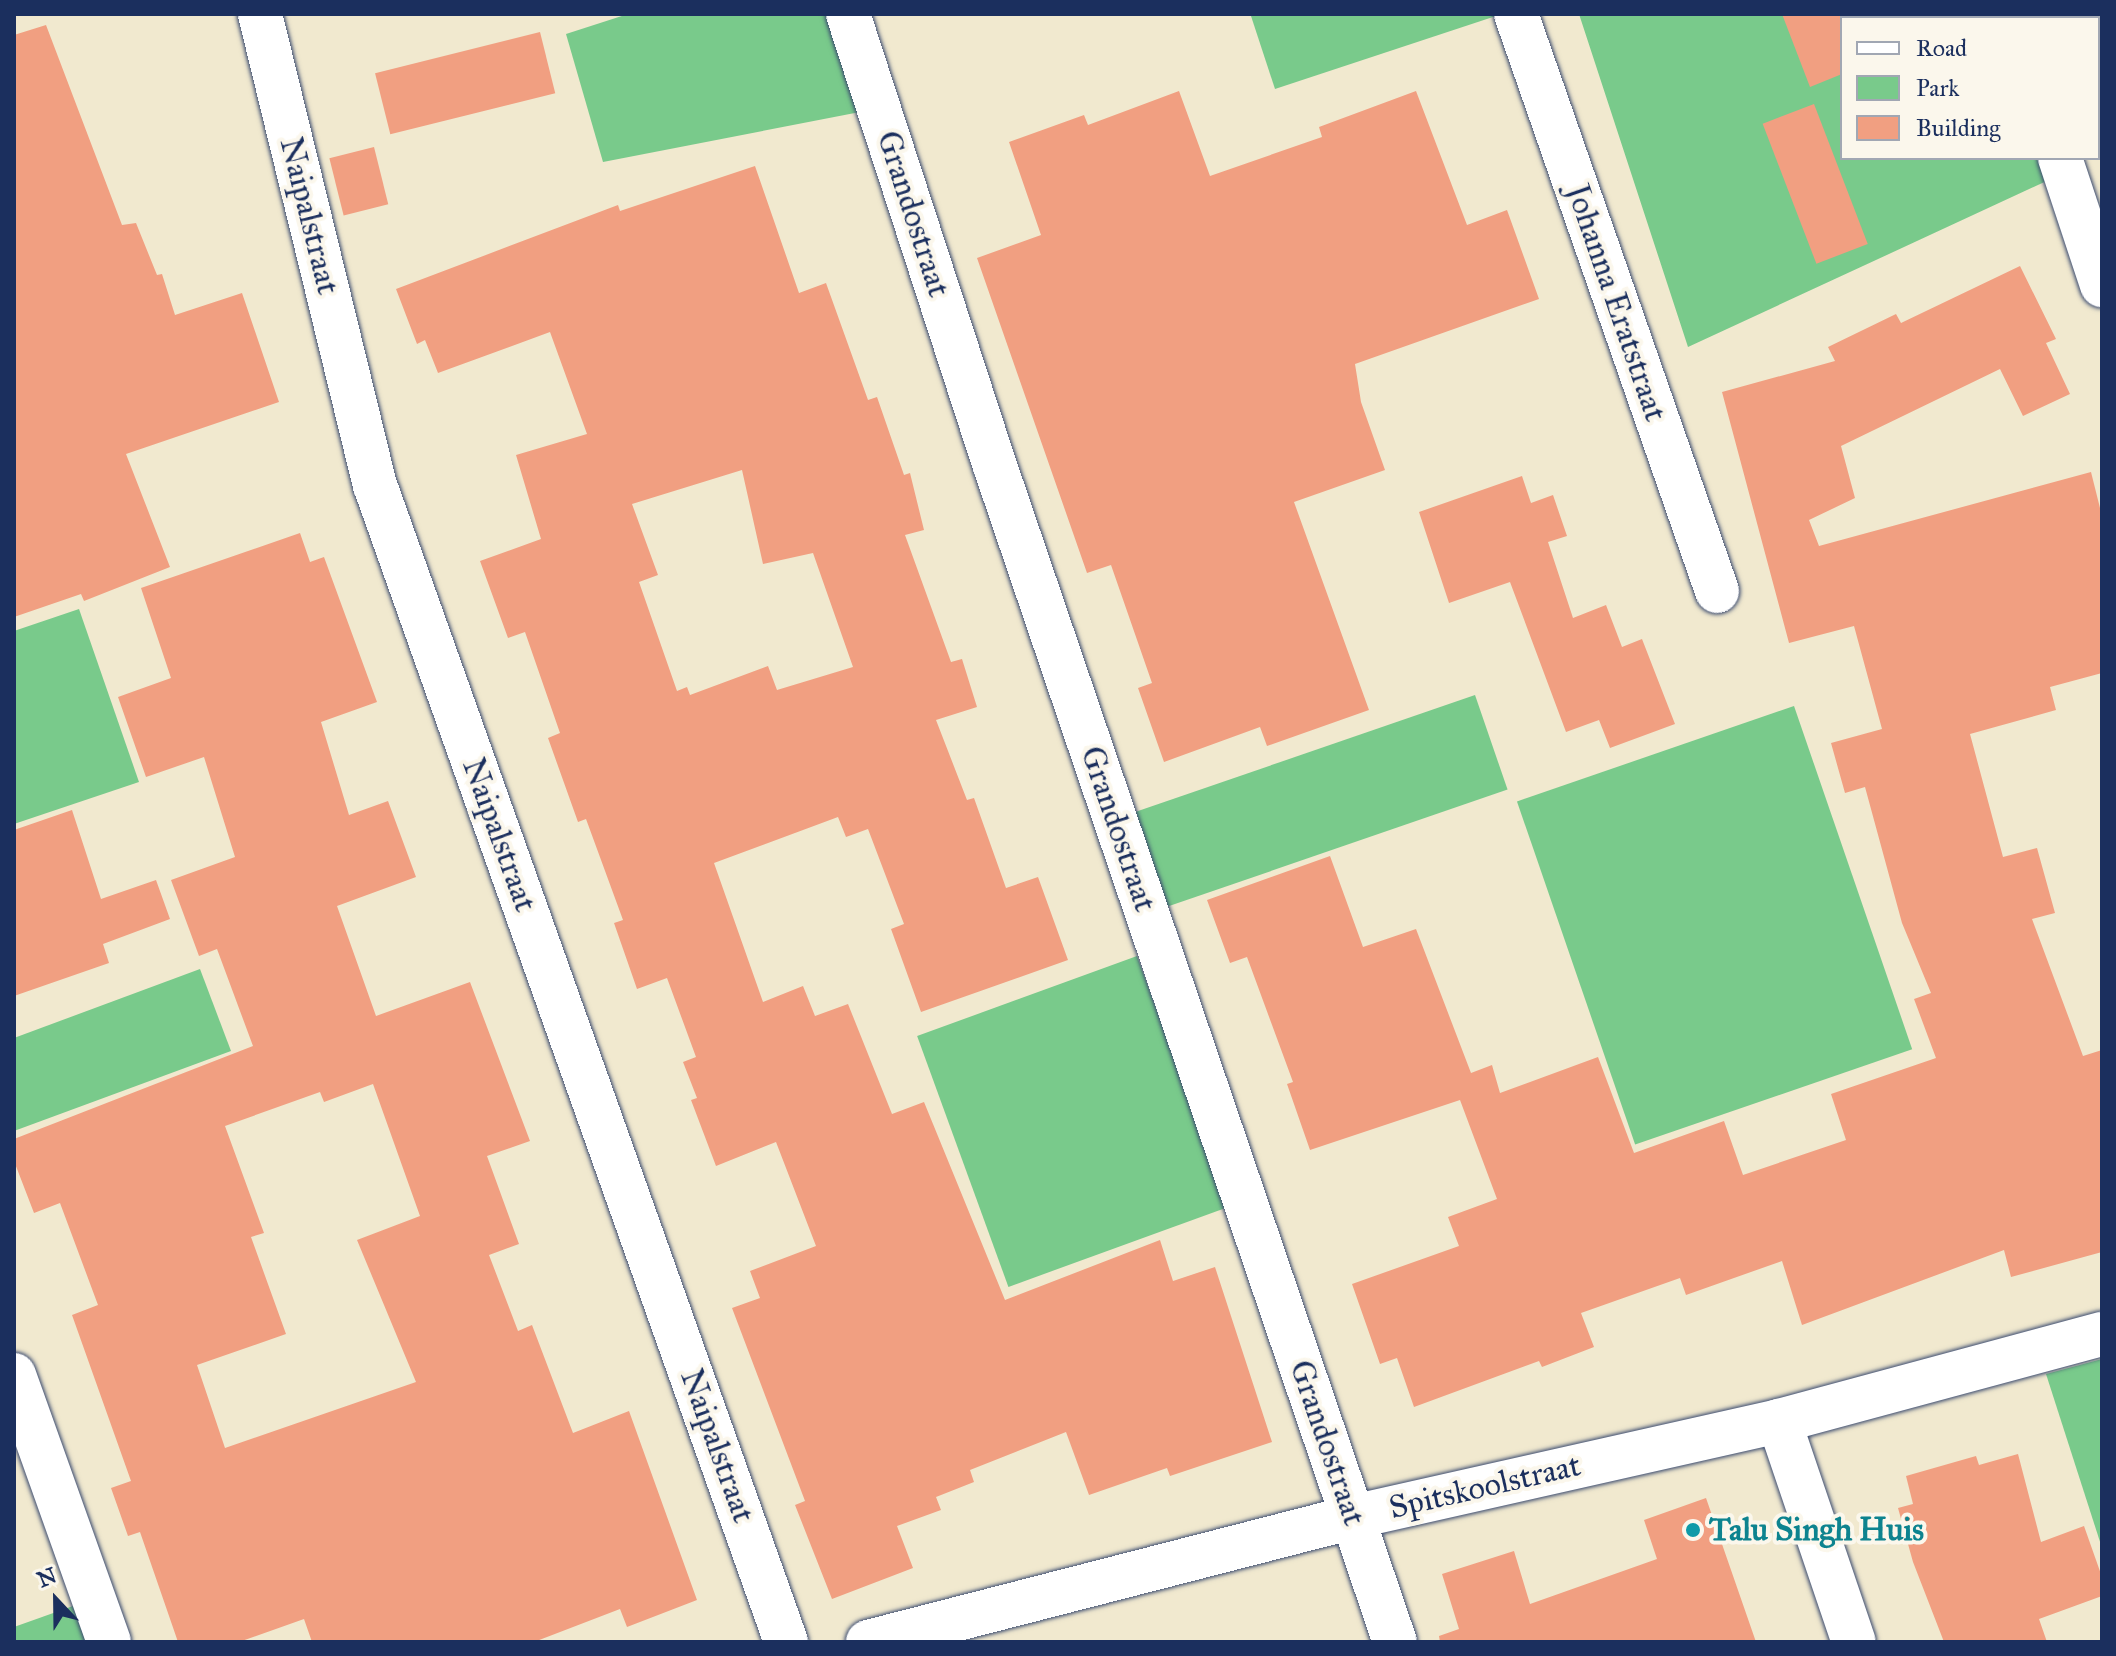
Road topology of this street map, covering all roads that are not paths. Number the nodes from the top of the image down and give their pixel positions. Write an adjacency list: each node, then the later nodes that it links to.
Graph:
1 (260, 14): 12 (street, Naipalstraat)
2 (848, 14): 10 (street, Grandostraat)
3 (1516, 14): 6 (street, Johanna Eratstraat)
4 (2061, 160): 5 (street)
5 (2102, 285)
6 (1717, 591)
7 (2102, 1334): 9 (street, Spitskoolstraat)
8 (14, 1375): 11 (street)
9 (1779, 1421): 10 (street, Spitskoolstraat); 15 (street)
10 (1353, 1517): 13 (street, Spitskoolstraat); 14 (street, Grandostraat)
11 (109, 1642)
12 (786, 1642)
13 (868, 1642)
14 (1395, 1642)
15 (1854, 1642)

